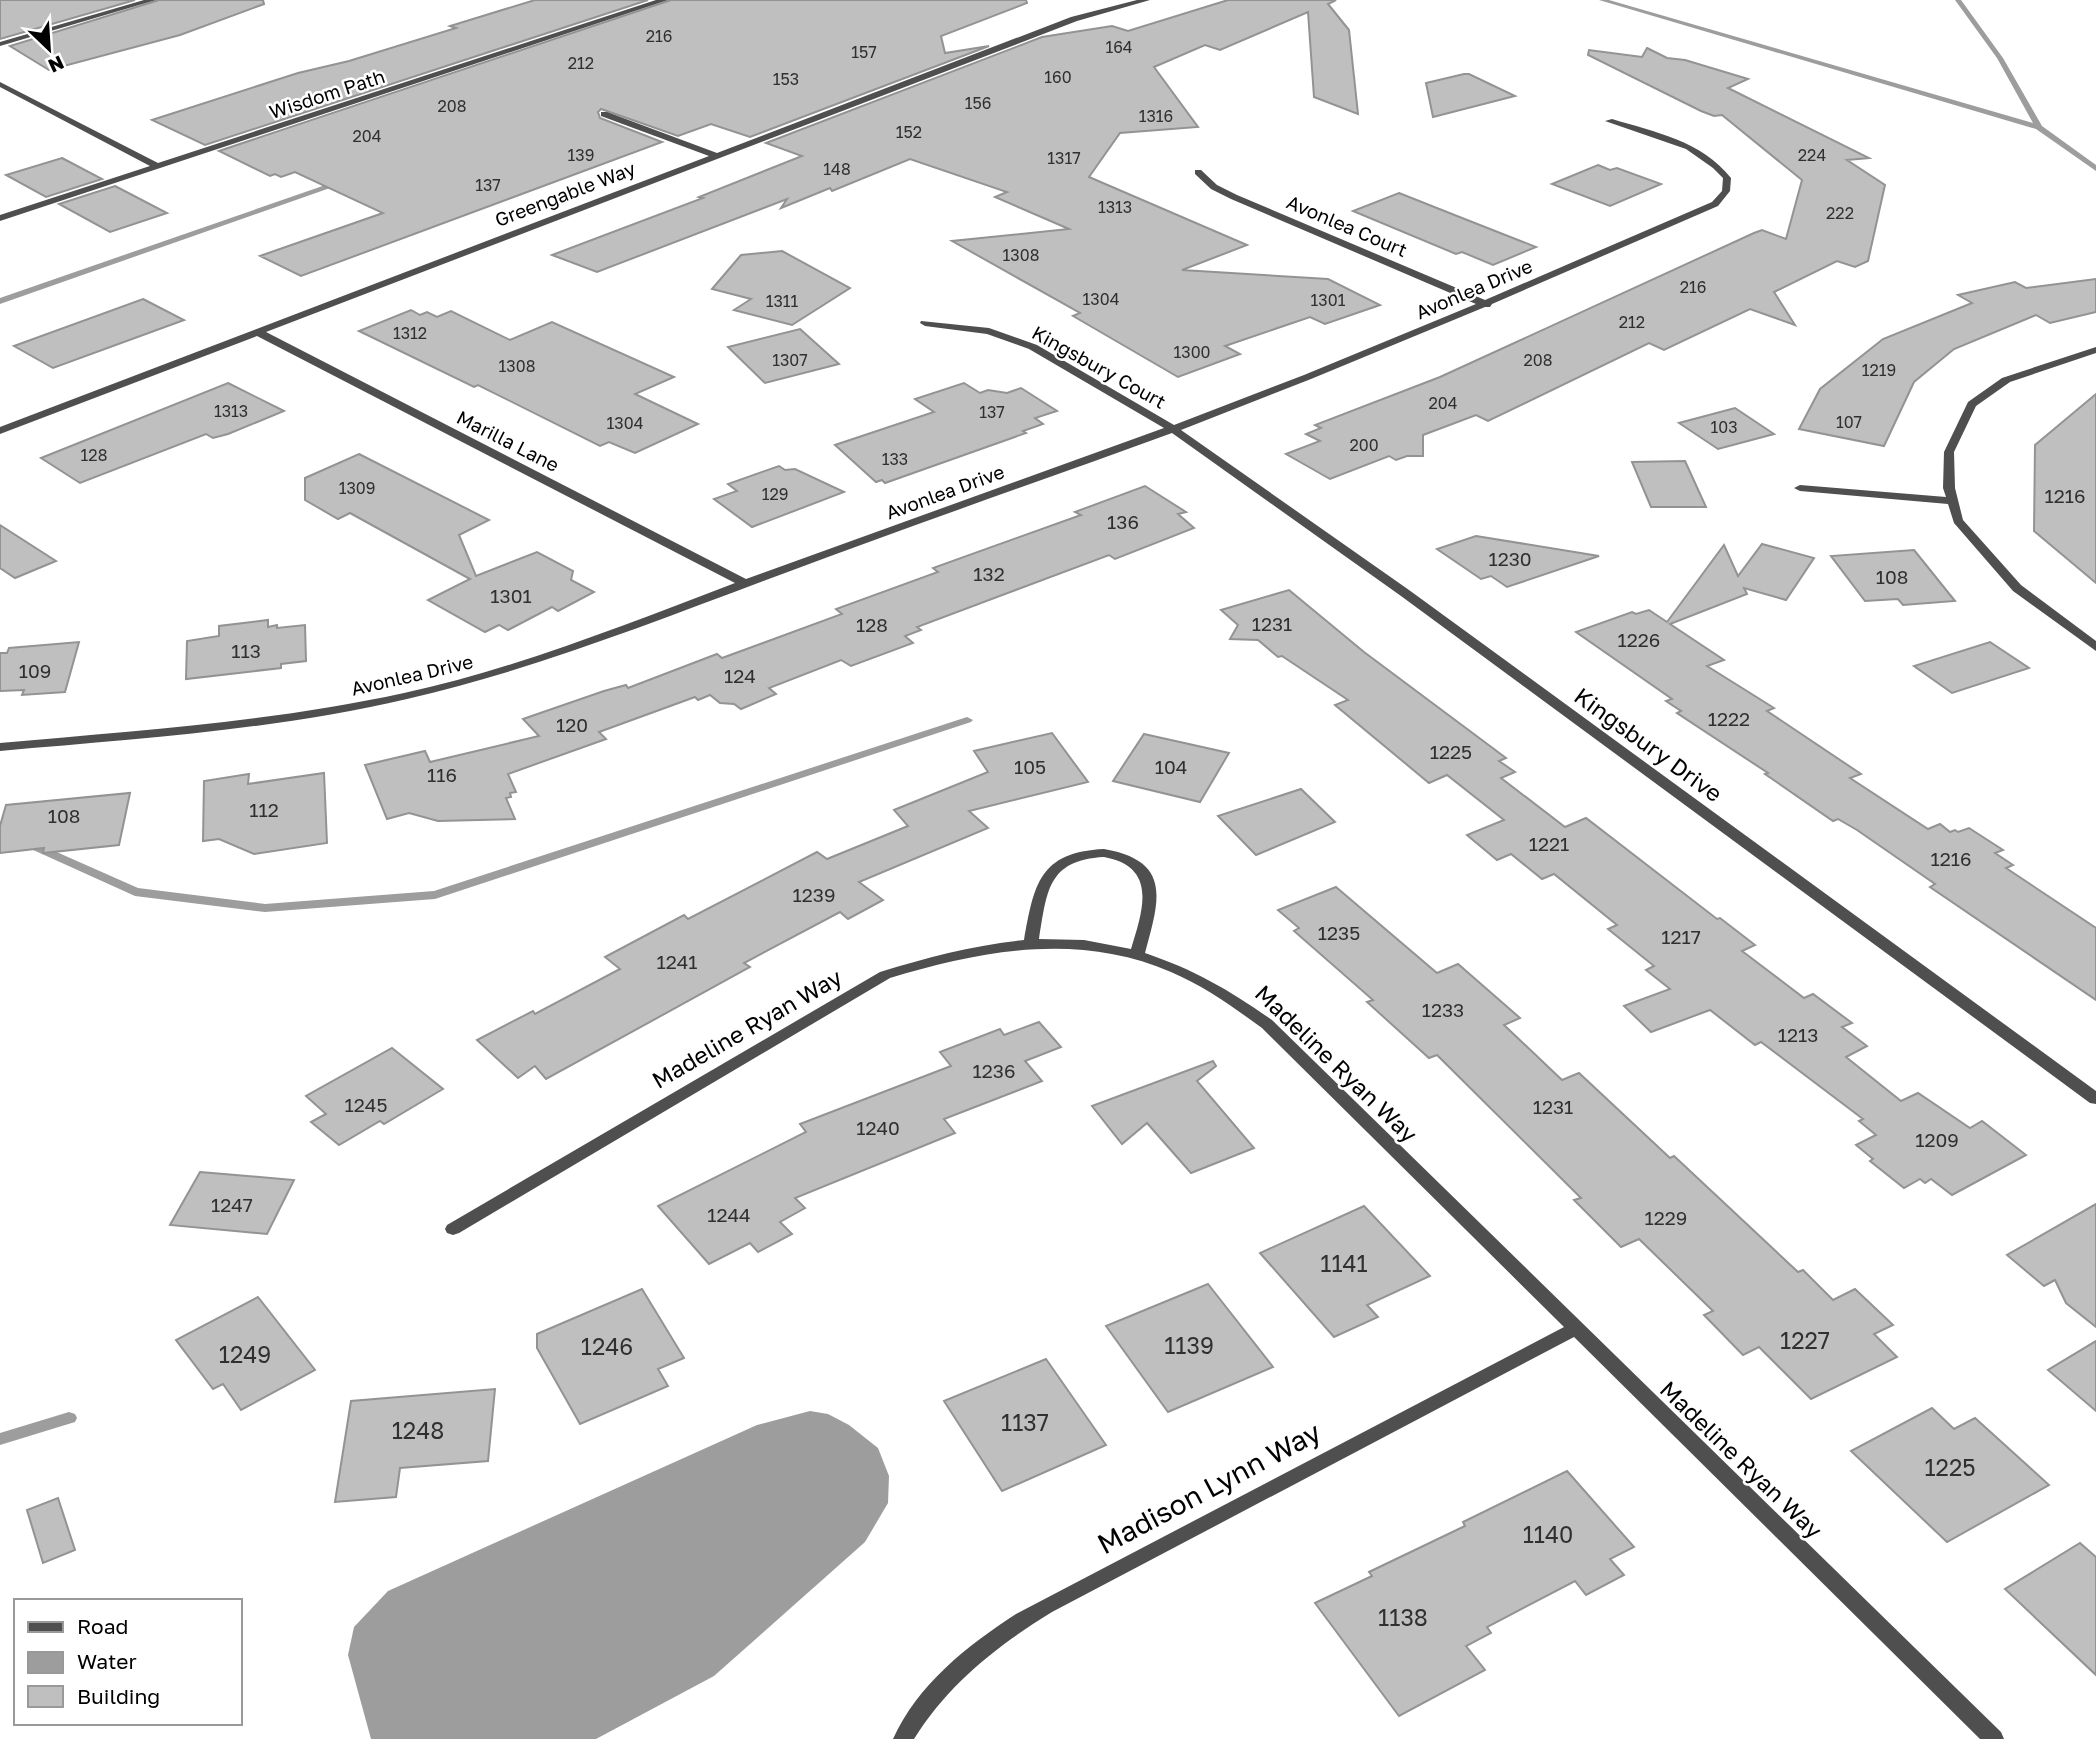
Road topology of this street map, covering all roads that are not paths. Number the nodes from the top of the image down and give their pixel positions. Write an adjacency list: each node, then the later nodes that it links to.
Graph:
1 (152, 0): 4 (street)
2 (664, 0): 9 (street, Wisdom Path)
3 (1146, 0): 8 (street, Greengable Way)
4 (0, 44)
5 (0, 84): 9 (street)
6 (604, 114): 8 (street)
7 (1609, 121): 12 (street, Avonlea Drive)
8 (714, 155): 14 (street, Greengable Way)
9 (157, 166): 11 (street, Wisdom Path)
10 (1198, 172): 12 (street, Avonlea Court)
11 (0, 218)
12 (1487, 304): 16 (street, Avonlea Drive)
13 (925, 323): 16 (street, Kingsbury Court)
14 (256, 331): 17 (street, Greengable Way); 20 (street, Marilla Lane)
15 (2096, 350): 19 (street)
16 (1172, 429): 20 (street, Avonlea Drive); 25 (street, Kingsbury Drive)
17 (0, 431)
18 (1800, 488): 19 (street)
19 (1952, 501): 21 (street)
20 (744, 583): 22 (street, Avonlea Drive)
21 (2096, 647)
22 (0, 747)
23 (1031, 942): 24 (street, Madeline Ryan Way); 24 (street); 26 (street, Madeline Ryan Way)
24 (1137, 955): 27 (street, Madeline Ryan Way)
25 (2096, 1099)
26 (453, 1229)
27 (1574, 1329): 28 (street, Madison Lynn Way); 29 (street, Madeline Ryan Way)
28 (903, 1739)
29 (1994, 1739)

